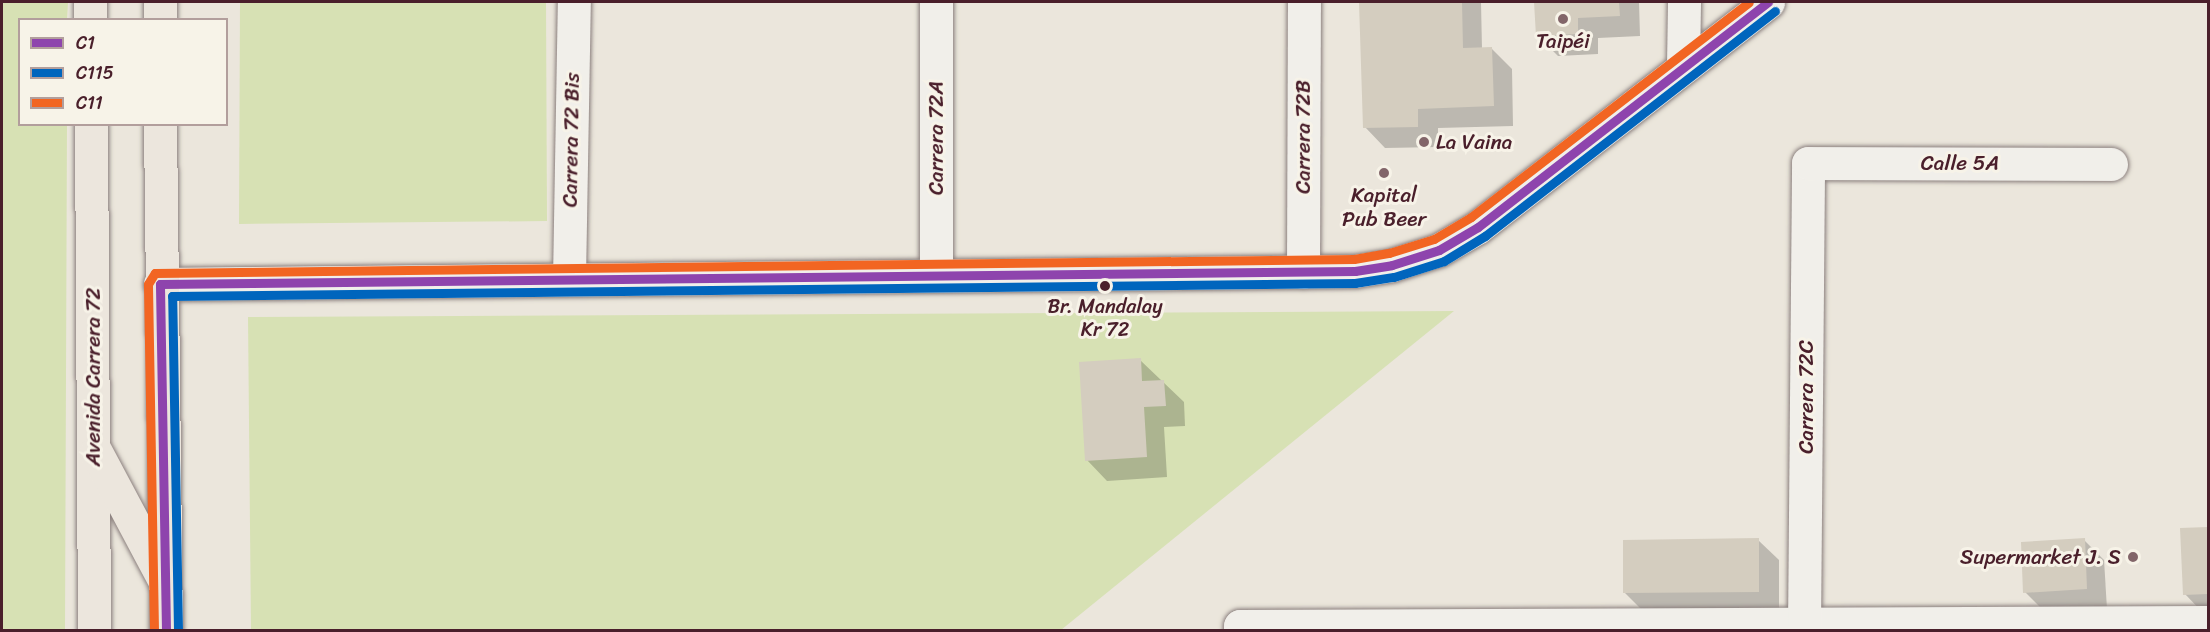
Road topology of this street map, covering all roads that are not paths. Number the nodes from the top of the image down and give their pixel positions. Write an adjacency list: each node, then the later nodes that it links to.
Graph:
1 (90, 2): 8 (highway)
2 (160, 2): 9 (highway)
3 (574, 2): 17 (street, Carrera 72 Bis)
4 (936, 2): 16 (street, Carrera 72A)
5 (1304, 2): 15 (street, Carrera 72B)
6 (1683, 2): 10 (street)
7 (1768, 2): 10 (street)
8 (90, 18)
9 (160, 18)
10 (1683, 66): 15 (street)
11 (91, 126): 19 (highway, Avenida Carrera 72)
12 (160, 126): 18 (highway)
13 (1808, 163): 14 (street, Calle 5A); 22 (street, Carrera 72C)
14 (2112, 164)
15 (1303, 272): 16 (street)
16 (936, 275): 17 (street)
17 (569, 279): 18 (street)
18 (160, 284): 20 (highway)
19 (93, 448): 20 (highway); 24 (highway, Avenida Carrera 72)
20 (165, 580): 25 (highway)
21 (2208, 622): 22 (street)
22 (1804, 627): 23 (street)
23 (1240, 628)
24 (94, 630)
25 (166, 630)

